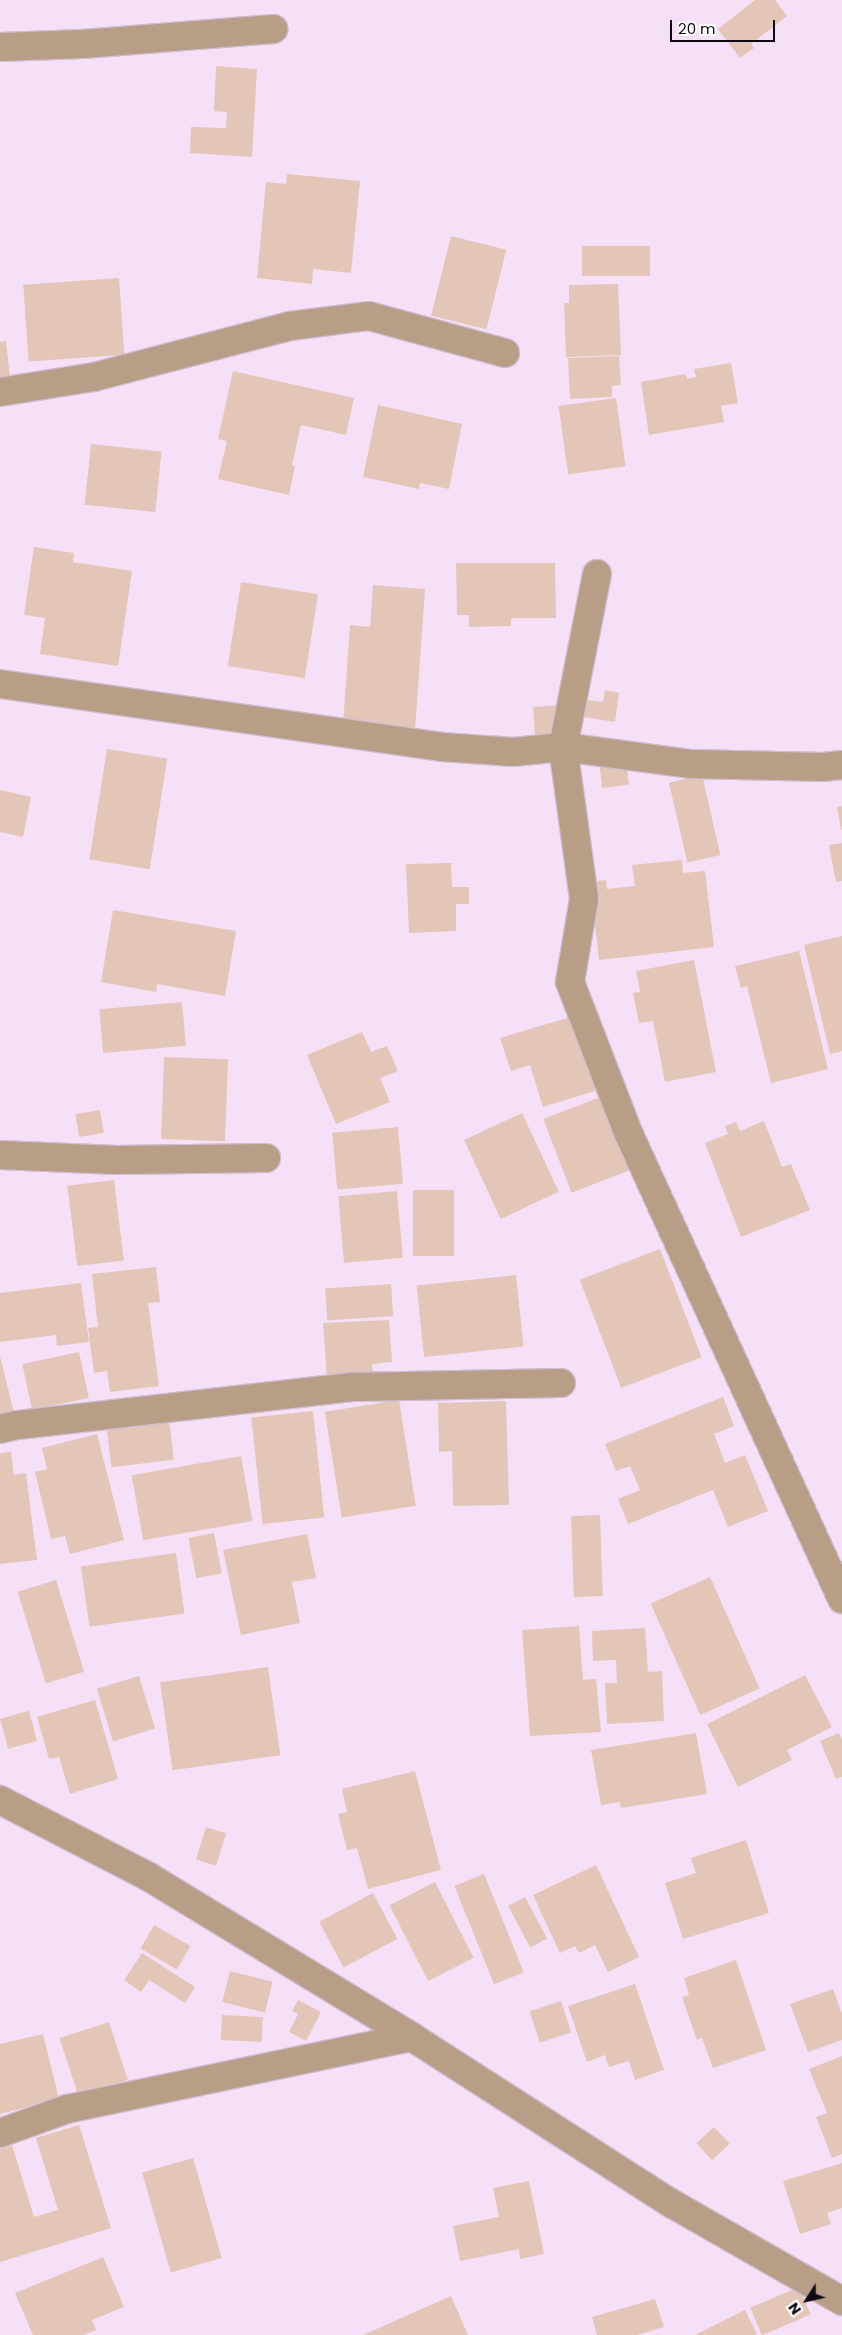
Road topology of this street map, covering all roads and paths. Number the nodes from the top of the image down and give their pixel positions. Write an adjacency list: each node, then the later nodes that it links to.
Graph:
1 (273, 29): 2 (street)
2 (0, 47)
3 (505, 353): 4 (street)
4 (0, 392)
5 (598, 574): 7 (street)
6 (0, 684): 7 (street)
7 (563, 747): 8 (street); 13 (street)
8 (842, 765)
9 (0, 1155): 10 (street)
10 (266, 1158)
11 (561, 1383): 12 (street)
12 (0, 1429)
13 (842, 1599)
14 (0, 1800): 15 (street)
15 (412, 2037): 16 (street); 17 (street)
16 (0, 2133)
17 (842, 2301)

